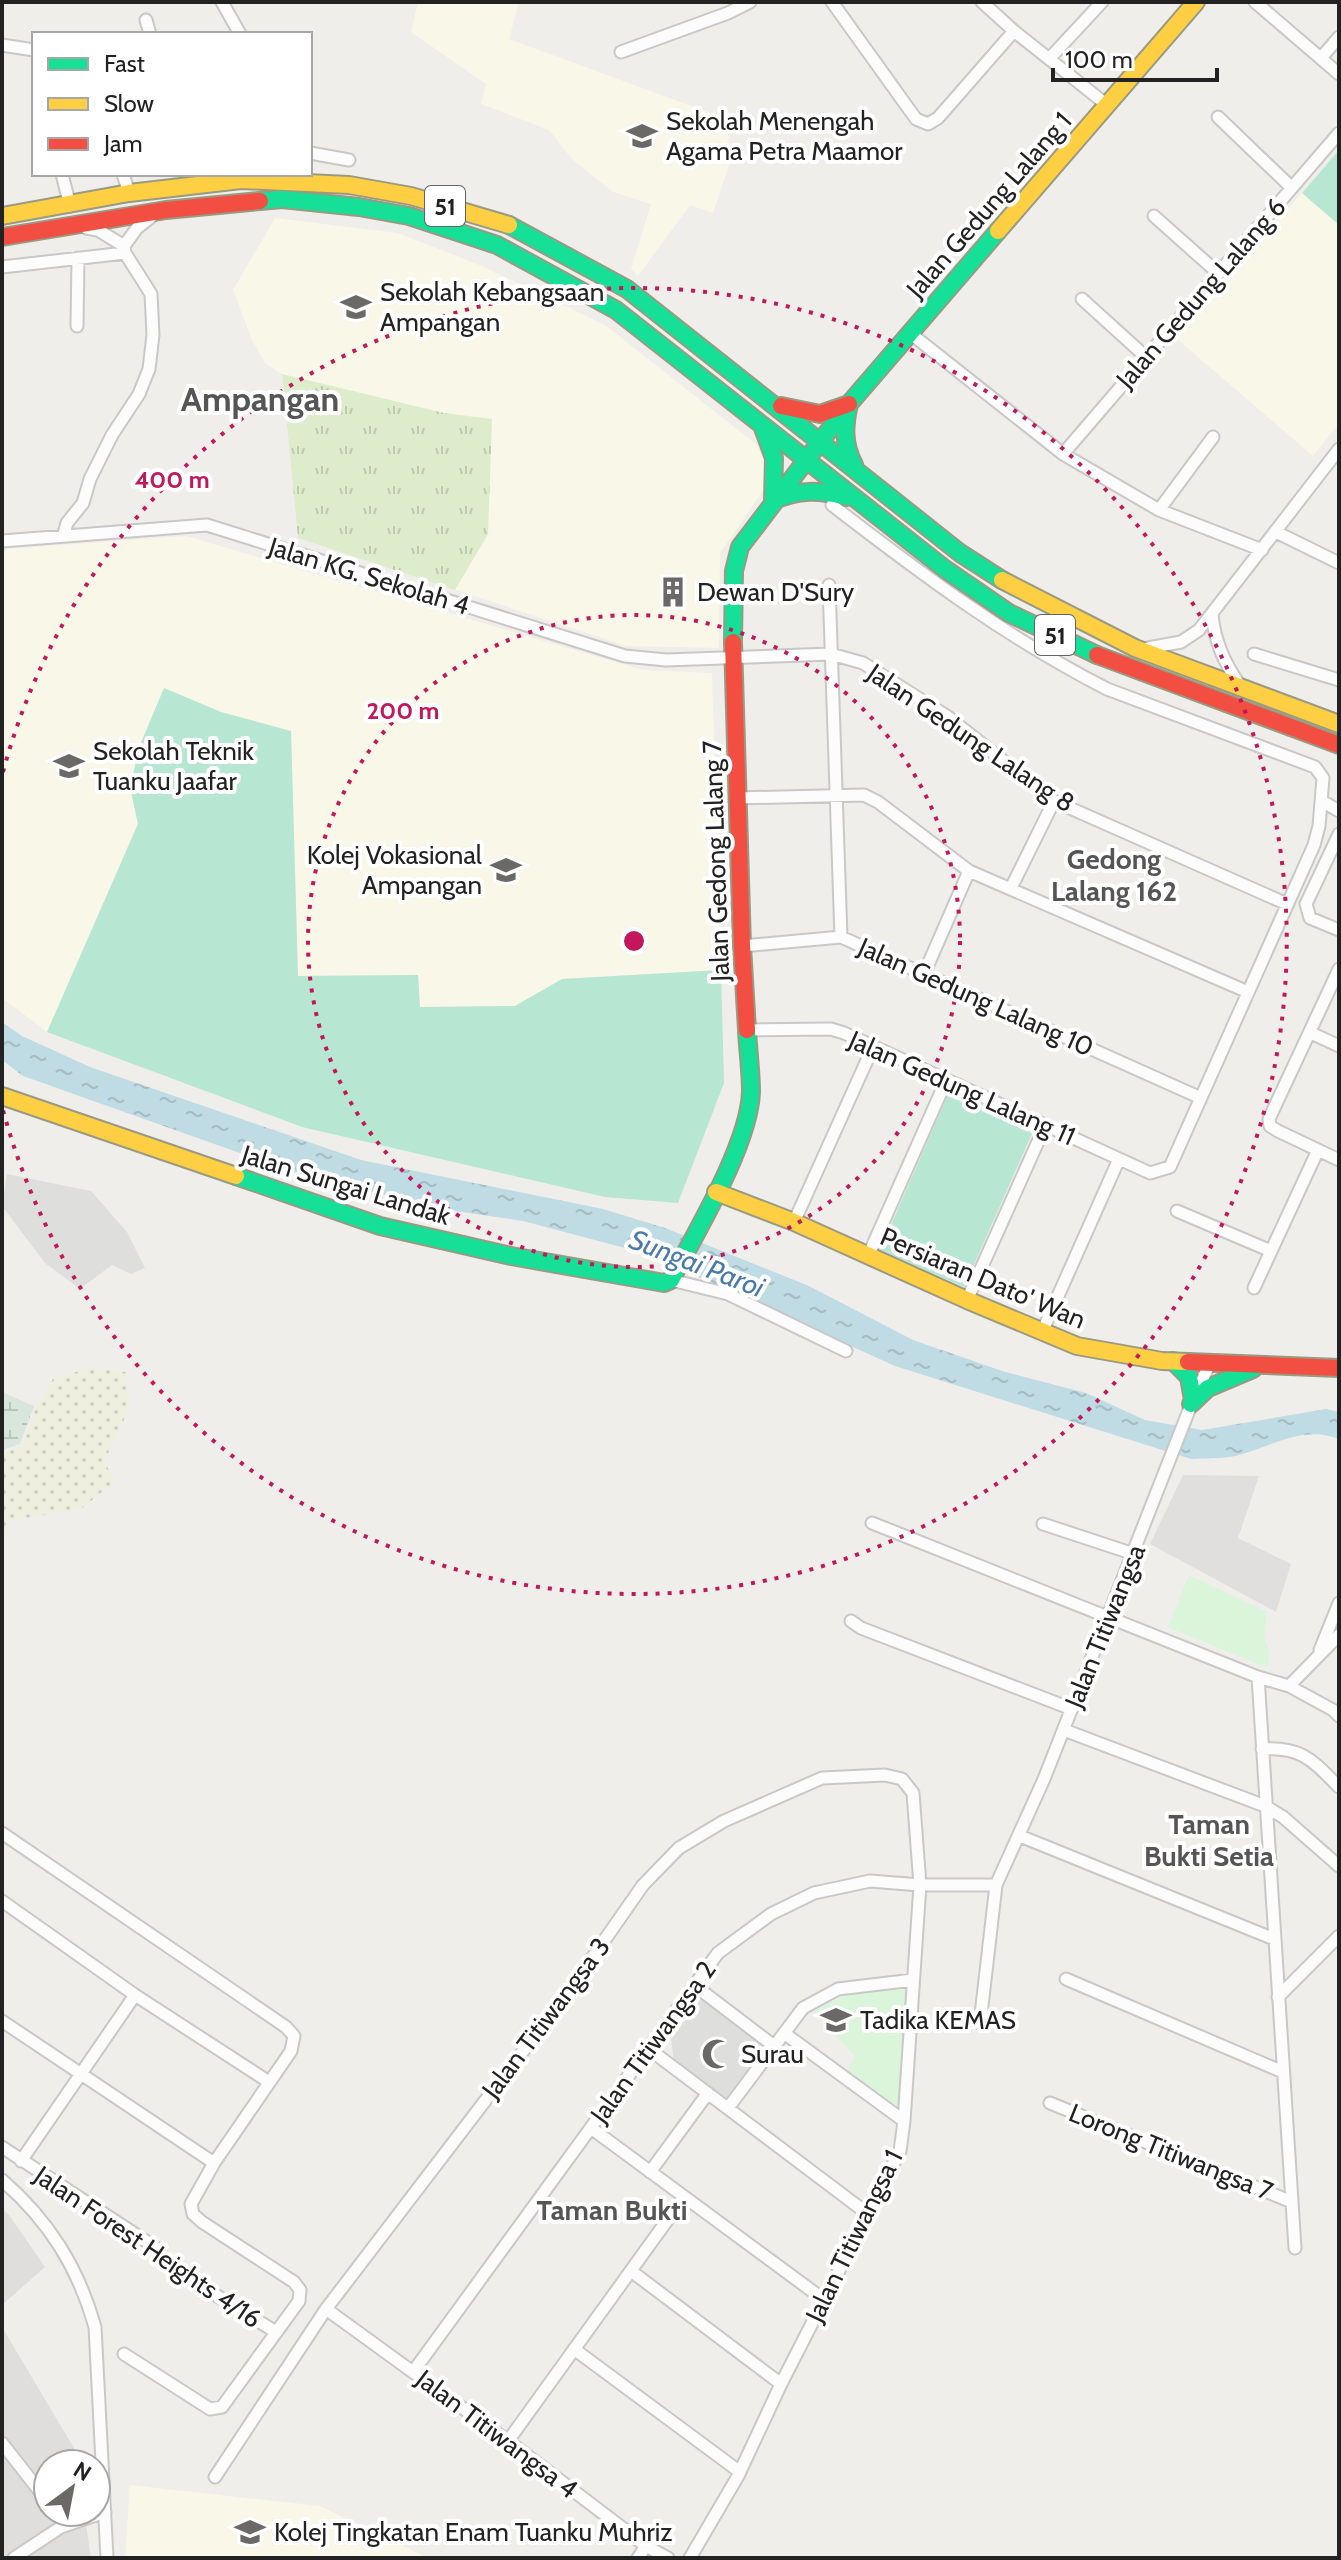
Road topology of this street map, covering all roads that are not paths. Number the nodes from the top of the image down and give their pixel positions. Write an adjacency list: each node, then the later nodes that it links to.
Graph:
1 (222, 2): 12 (street)
2 (750, 2): 8 (street)
3 (832, 2): 10 (street)
4 (982, 2): 10 (street)
5 (1102, 2): 18 (street)
6 (1196, 2): 20 (main road, Jalan Gedung Lalang 1)
7 (1255, 2): 17 (street)
8 (726, 8): 16 (street)
9 (146, 20): 11 (street)
10 (1014, 31): 18 (street)
11 (149, 32)
12 (239, 32)
13 (1339, 37): 17 (street)
14 (2, 45): 15 (street)
15 (32, 50)
16 (621, 52)
17 (1321, 58): 19 (street)
18 (1049, 59): 20 (street)
19 (1339, 74)
20 (1107, 105): 43 (main road, Jalan Gedung Lalang 1)
21 (1218, 117): 29 (street)
22 (1339, 133): 29 (street, Jalan Gedung Lalang 6)
23 (312, 153): 24 (street)
24 (349, 160)
25 (62, 176): 31 (street)
26 (124, 176): 30 (street)
27 (286, 178): 28 (main road, 51); 45 (main road, 51)
28 (182, 180): 30 (main road, 51)
29 (1292, 188): 40 (street, Jalan Gedung Lalang 6)
30 (129, 193): 31 (main road, 51)
31 (70, 206): 33 (main road, 51)
32 (166, 210): 35 (main road, 51); 37 (street); 47 (main road, 51)
33 (2, 216)
34 (1154, 216): 40 (street)
35 (73, 226): 36 (main road, 51); 37 (street)
36 (2, 237)
37 (125, 249): 38 (street); 59 (street)
38 (78, 258): 39 (street); 42 (street)
39 (2, 267)
40 (1218, 273): 44 (street, Jalan Gedung Lalang 6)
41 (1082, 299): 44 (street)
42 (77, 326)
43 (910, 333): 46 (main road, Jalan Gedung Lalang 1); 51 (street)
44 (1146, 357): 51 (street, Jalan Gedung Lalang 6)
45 (770, 402): 46 (main road); 49 (main road, 51)
46 (849, 404): 49 (main road, Jalan Gedung Lalang 1); 53 (main road)
47 (762, 425): 52 (main road, 51); 55 (main road)
48 (1213, 437): 57 (street)
49 (821, 443): 52 (main road, Jalan Gedung Lalang 1); 53 (main road, 51)
50 (1339, 449): 58 (street)
51 (1063, 454): 57 (street)
52 (807, 460): 54 (main road, 51); 55 (main road, Jalan Gedong Lalang 7)
53 (859, 473): 65 (main road, 51)
54 (855, 499): 55 (main road); 66 (main road, 51)
55 (773, 501): 69 (main road, Jalan Gedong Lalang 7)
56 (832, 505): 70 (street)
57 (1159, 510): 61 (street)
58 (1276, 532): 61 (street); 62 (street)
59 (64, 534): 60 (street, Jalan KG. Sekolah 4); 69 (street, Jalan KG. Sekolah 4)
60 (2, 541)
61 (1262, 550): 64 (street)
62 (1339, 563)
63 (829, 585): 67 (street)
64 (1212, 615): 65 (street); 72 (street)
65 (1135, 648): 72 (main road, 51)
66 (1087, 651): 70 (street); 74 (main road, 51)
67 (831, 654): 69 (street, Jalan Gedung Lalang 8); 75 (street); 77 (street, Jalan Gedung Lalang 8)
68 (1254, 654): 71 (street)
69 (733, 657): 76 (main road, Jalan Gedong Lalang 7)
70 (1077, 673): 78 (street)
71 (1339, 680)
72 (1243, 690): 73 (main road, 51)
73 (1339, 724)
74 (1339, 745)
75 (835, 795): 76 (street); 81 (street); 85 (street)
76 (737, 798): 86 (main road, Jalan Gedong Lalang 7)
77 (1054, 801): 82 (street); 83 (street, Jalan Gedung Lalang 8)
78 (1322, 801): 79 (street); 83 (street)
79 (1339, 811)
80 (1339, 834): 84 (street)
81 (969, 871): 82 (street); 88 (street)
82 (1011, 888): 89 (street)
83 (1287, 904): 89 (street)
84 (1339, 930)
85 (841, 937): 86 (street, Jalan Gedung Lalang 10); 88 (street, Jalan Gedung Lalang 10)
86 (742, 946): 90 (main road, Jalan Gedong Lalang 7)
87 (1339, 969): 91 (street)
88 (924, 974): 96 (street, Jalan Gedung Lalang 10)
89 (1248, 992): 96 (street)
90 (748, 1030): 93 (street, Jalan Gedung Lalang 11); 101 (main road, Jalan Gedong Lalang 7)
91 (1311, 1033): 92 (street); 98 (street)
92 (1339, 1046)
93 (873, 1047): 94 (street, Jalan Gedung Lalang 11); 103 (street)
94 (946, 1081): 97 (street, Jalan Gedung Lalang 11); 105 (street)
95 (2, 1096): 106 (main road, Jalan Sungai Landak)
96 (1201, 1098): 99 (street, Jalan Gedung Lalang 11)
97 (1045, 1126): 99 (street, Jalan Gedung Lalang 11); 108 (street)
98 (1318, 1150): 100 (street); 104 (street)
99 (1119, 1159): 109 (street)
100 (1339, 1160)
101 (716, 1192): 103 (main road, Persiaran Dato' Wan); 106 (main road, Jalan Gedong Lalang 7)
102 (1177, 1211): 104 (street)
103 (794, 1222): 105 (main road, Persiaran Dato' Wan)
104 (1271, 1251): 107 (street)
105 (868, 1256): 108 (main road, Persiaran Dato' Wan)
106 (674, 1274): 110 (street)
107 (1254, 1288)
108 (967, 1300): 109 (main road, Persiaran Dato' Wan)
109 (1042, 1332): 111 (main road, Persiaran Dato' Wan)
110 (846, 1351)
111 (1173, 1361): 112 (main road, Persiaran Dato' Wan); 115 (main road)
112 (1209, 1365): 113 (main road, Persiaran Dato' Wan); 115 (street, Jalan Titiwangsa)
113 (1258, 1367): 114 (main road, Persiaran Dato' Wan); 115 (main road)
114 (1339, 1368)
115 (1192, 1402): 118 (street, Jalan Titiwangsa)
116 (872, 1523): 120 (street)
117 (1043, 1524): 118 (street)
118 (1134, 1554): 120 (street, Jalan Titiwangsa)
119 (1339, 1603): 123 (street)
120 (1109, 1618): 124 (street); 126 (street, Jalan Titiwangsa)
121 (851, 1621): 126 (street)
122 (1339, 1635): 123 (street)
123 (1318, 1655): 125 (street)
124 (1258, 1677): 125 (street); 129 (street)
125 (1289, 1686): 127 (street)
126 (1072, 1709): 128 (street, Jalan Titiwangsa)
127 (1339, 1716)
128 (1064, 1730): 131 (street); 133 (street, Jalan Titiwangsa)
129 (1262, 1749): 130 (street); 131 (street)
130 (1339, 1787)
131 (1265, 1806): 134 (street); 139 (street)
132 (2, 1833): 152 (street)
133 (1020, 1836): 136 (street, Jalan Titiwangsa); 139 (street)
134 (1339, 1866)
135 (920, 1885): 136 (street, Jalan Titiwangsa 2); 141 (street, Jalan Titiwangsa 1); 142 (street, Jalan Titiwangsa 2); 169 (street, Jalan Titiwangsa 3)
136 (996, 1885): 146 (street, Jalan Titiwangsa)
137 (2, 1901): 143 (street)
138 (1339, 1936): 144 (street)
139 (1274, 1939): 144 (street)
140 (1066, 1979): 150 (street)
141 (913, 1980): 147 (street); 156 (street, Jalan Titiwangsa 1)
142 (694, 1985): 148 (street); 149 (street, Jalan Titiwangsa 2)
143 (135, 1995): 151 (street); 152 (street)
144 (1278, 1997): 150 (street)
145 (2, 2021): 151 (street)
146 (980, 2023)
147 (784, 2033): 148 (street); 156 (street)
148 (774, 2046): 155 (street)
149 (649, 2049): 153 (street); 157 (street, Jalan Titiwangsa 2)
150 (1283, 2072): 164 (street)
151 (80, 2075): 159 (street); 160 (street)
152 (269, 2082): 160 (street)
153 (708, 2093): 155 (street); 161 (street)
154 (1050, 2103): 164 (street, Lorong Titiwangsa 7)
155 (728, 2108): 165 (street)
156 (904, 2121): 165 (street, Jalan Titiwangsa 1)
157 (591, 2128): 161 (street); 173 (street, Jalan Titiwangsa 2)
158 (2, 2147): 159 (street, Jalan Forest Heights 4/16)
159 (21, 2161): 170 (street, Jalan Forest Heights 4/16)
160 (214, 2163): 170 (street)
161 (650, 2172): 163 (street)
162 (2, 2180): 177 (street)
163 (684, 2197): 167 (street); 168 (street)
164 (1292, 2202): 166 (street)
165 (868, 2214): 168 (street, Jalan Titiwangsa 1)
166 (1295, 2248)
167 (631, 2271): 171 (street); 174 (street)
168 (823, 2299): 174 (street, Jalan Titiwangsa 1)
169 (326, 2309): 173 (street, Jalan Titiwangsa 4); 179 (street, Jalan Titiwangsa 3)
170 (276, 2332): 172 (street)
171 (574, 2349): 175 (street); 178 (street)
172 (124, 2354)
173 (413, 2372): 175 (street, Jalan Titiwangsa 4)
174 (781, 2384): 178 (street, Jalan Titiwangsa 1)
175 (508, 2441): 183 (street, Jalan Titiwangsa 4)
176 (2, 2443): 180 (street)
177 (102, 2448)
178 (740, 2472): 188 (street, Jalan Titiwangsa 1)
179 (215, 2477)
180 (32, 2481)
181 (59, 2528): 184 (street)
182 (106, 2528): 185 (street)
183 (646, 2546): 186 (street); 187 (street, Jalan Titiwangsa 4)
184 (14, 2558)
185 (107, 2558)
186 (638, 2558)
187 (668, 2558)
188 (690, 2558)

